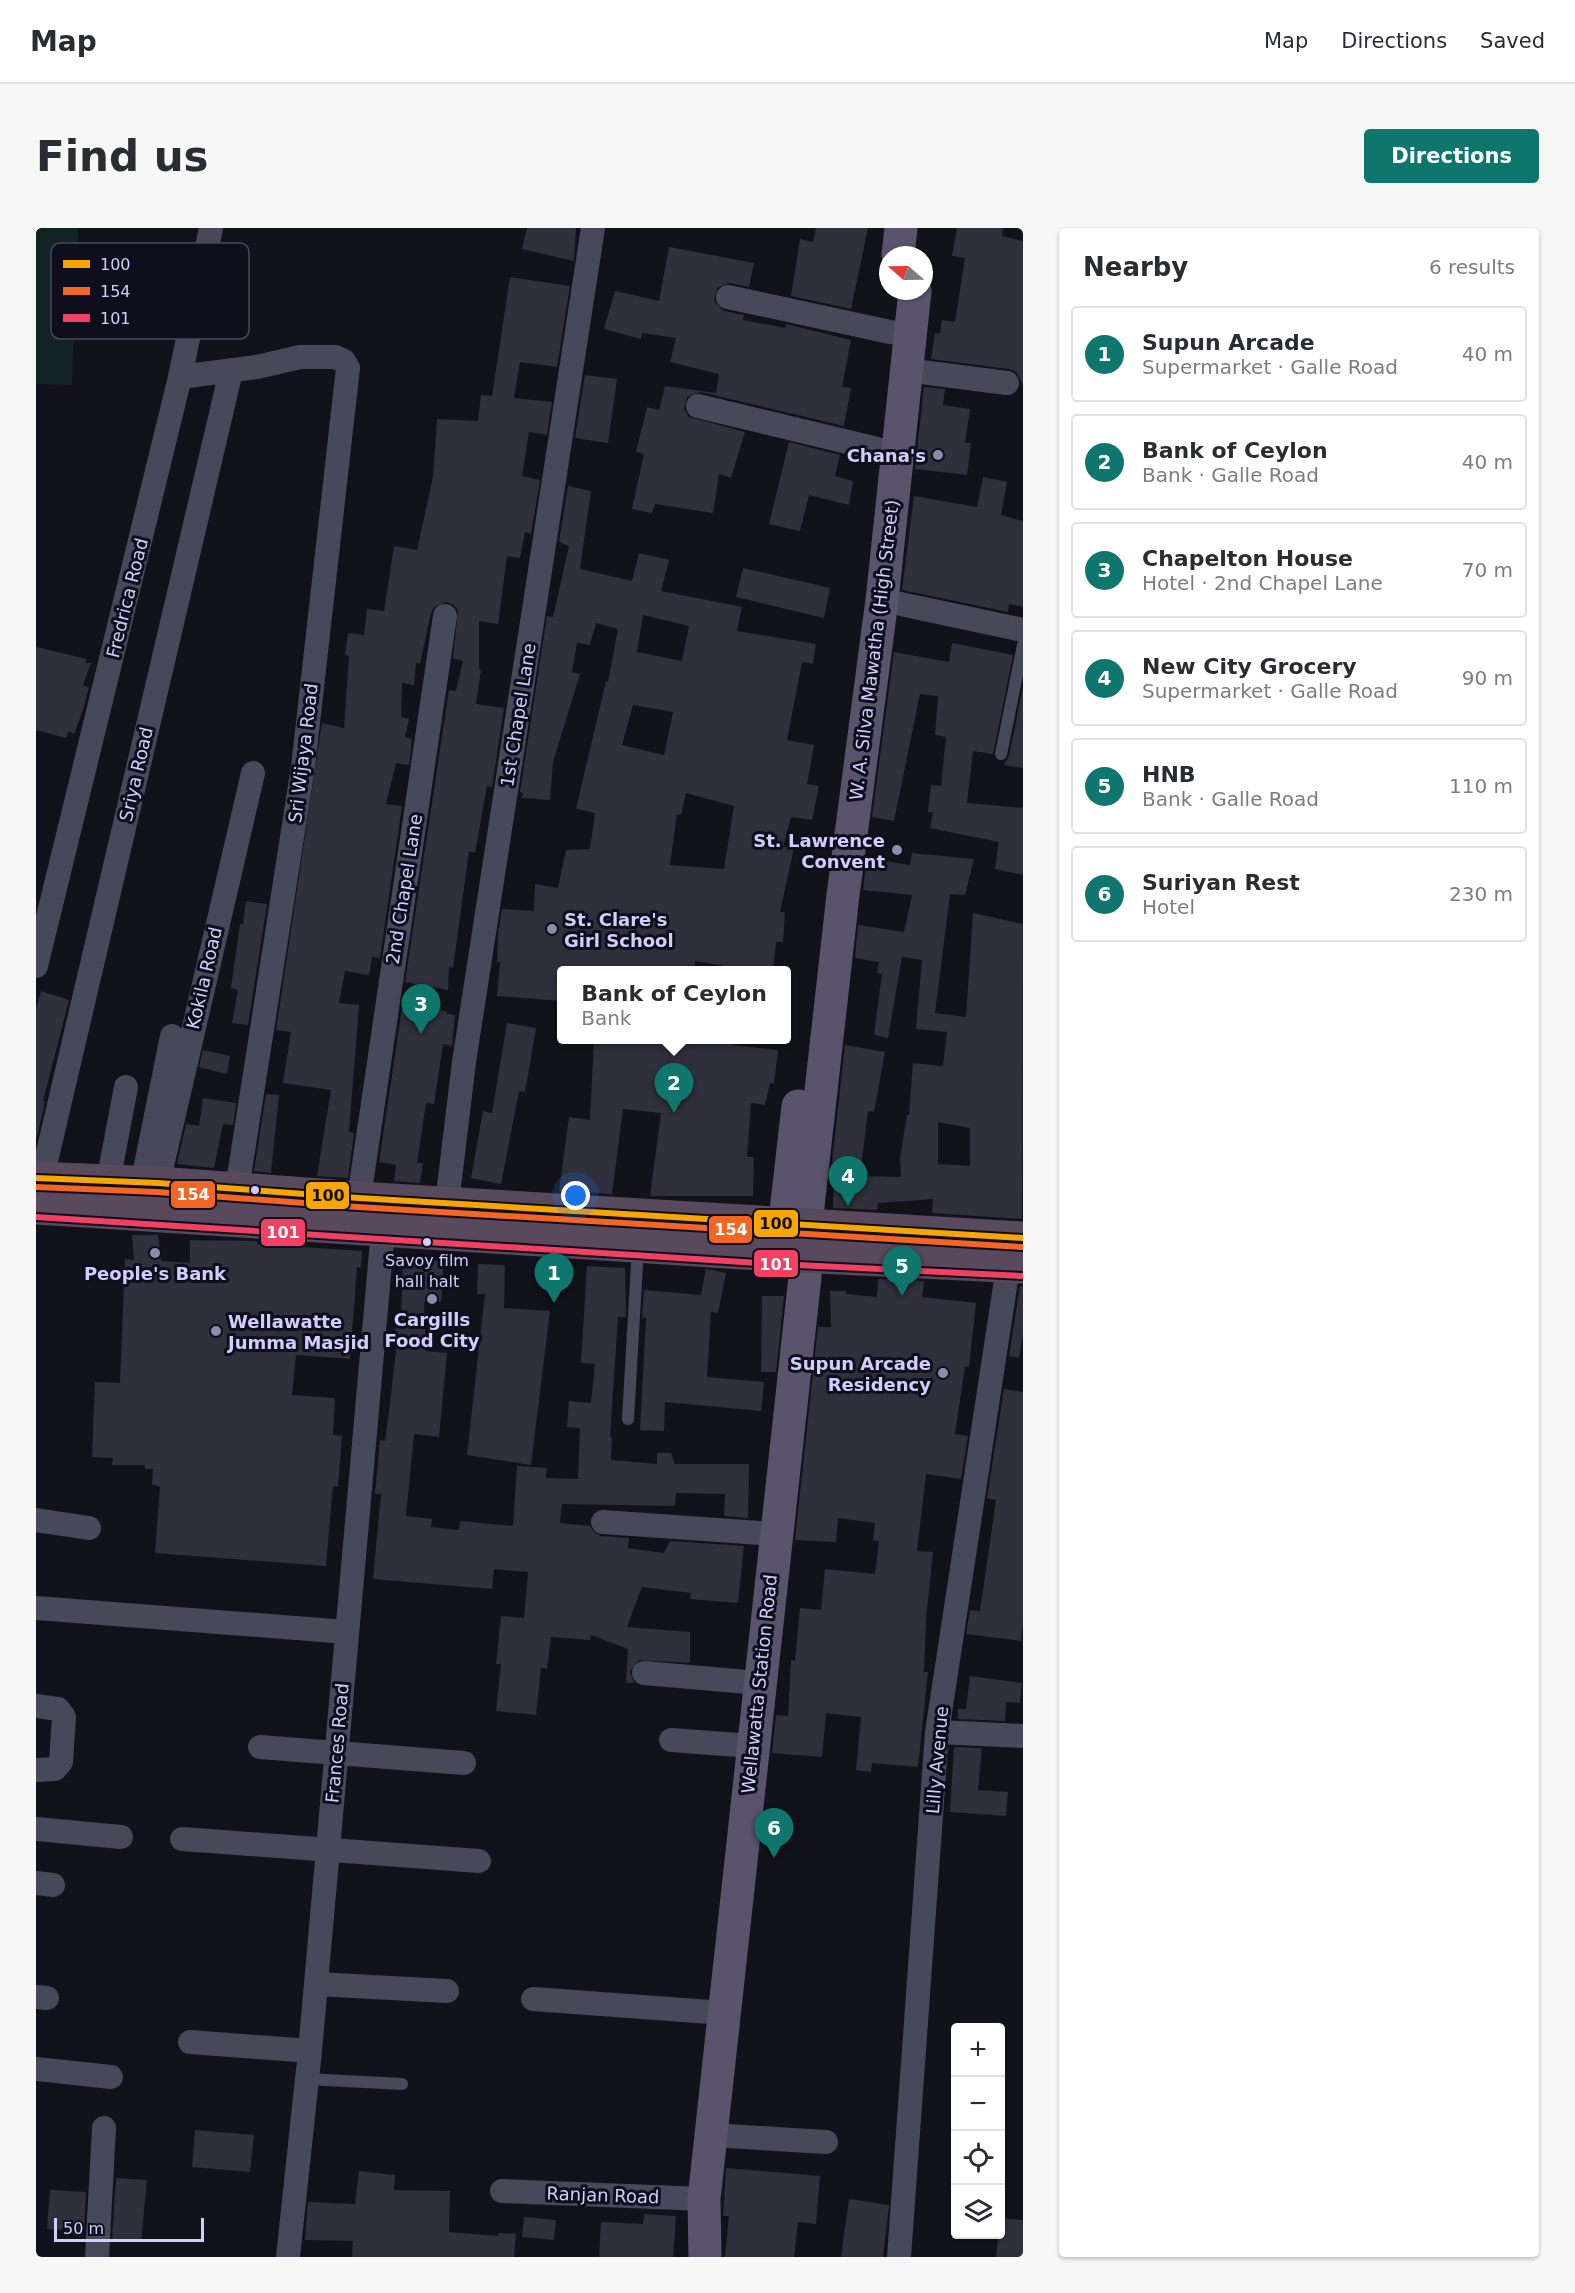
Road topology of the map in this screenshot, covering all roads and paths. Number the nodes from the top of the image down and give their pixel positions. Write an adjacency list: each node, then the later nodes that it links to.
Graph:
1 (212, 228): 5 (street, Fredrica Road)
2 (593, 228): 33 (street, 1st Chapel Lane)
3 (902, 228): 6 (main road)
4 (922, 228): 7 (main road)
5 (209, 243)
6 (899, 246)
7 (920, 246)
8 (728, 297): 11 (street)
9 (895, 300): 11 (main road, W. A. Silva Mawatha (High Street))
10 (912, 300): 11 (main road, W. A. Silva Mawatha (High Street))
11 (900, 333): 13 (main road, W. A. Silva Mawatha (High Street)); 18 (main road, W. A. Silva Mawatha (High Street))
12 (188, 339): 15 (street, Fredrica Road)
13 (906, 370): 16 (street); 19 (main road, W. A. Silva Mawatha (High Street))
14 (231, 371): 15 (street); 30 (street, Sriya Road); 31 (street, Sri Wijaya Road)
15 (180, 377): 25 (street, Fredrica Road)
16 (1007, 383)
17 (698, 406): 18 (street)
18 (877, 448): 36 (main road, W. A. Silva Mawatha (High Street))
19 (882, 600): 21 (street); 36 (main road, W. A. Silva Mawatha (High Street))
20 (446, 616): 32 (street, 2nd Chapel Lane)
21 (1023, 630)
22 (1023, 645): 23 (lane)
23 (1001, 754)
24 (253, 773): 29 (street, Kokila Road)
25 (36, 966)
26 (172, 1036): 29 (street)
27 (126, 1087): 28 (street)
28 (108, 1182): 29 (highway); 30 (highway)
29 (150, 1184): 31 (highway)
30 (38, 1188): 34 (highway)
31 (237, 1189): 32 (highway)
32 (359, 1198): 33 (highway)
33 (447, 1203): 36 (highway)
34 (383, 1230): 37 (highway); 45 (street, Frances Road)
35 (1023, 1238): 36 (highway)
36 (794, 1239): 37 (highway); 38 (highway); 43 (main road, Wellawatta Station Road)
37 (638, 1246): 39 (lane)
38 (1015, 1267): 49 (street, Lilly Avenue)
39 (628, 1419)
40 (36, 1520): 42 (street)
41 (603, 1522): 43 (street)
42 (89, 1528)
43 (776, 1534): 47 (main road, Wellawatta Station Road)
44 (36, 1608): 45 (street)
45 (347, 1632): 54 (street, Frances Road)
46 (644, 1673): 47 (street)
47 (759, 1683): 52 (main road, Wellawatta Station Road)
48 (36, 1706): 56 (street)
49 (938, 1732): 50 (street); 80 (street, Lilly Avenue)
50 (1023, 1736)
51 (671, 1740): 52 (street)
52 (752, 1746): 65 (main road, Wellawatta Station Road)
53 (260, 1747): 54 (street)
54 (336, 1754): 55 (street); 60 (street, Frances Road)
55 (464, 1763)
56 (36, 1770)
57 (36, 1829): 58 (street)
58 (121, 1837)
59 (182, 1839): 60 (street)
60 (328, 1851): 61 (street); 62 (street, Frances Road)
61 (479, 1861)
62 (316, 1984): 63 (street); 67 (street, Frances Road)
63 (447, 1991)
64 (534, 1999): 65 (street)
65 (724, 2013): 73 (main road, Wellawatta Station Road)
66 (190, 2042): 67 (street)
67 (310, 2051): 70 (street, Frances Road)
68 (36, 2069): 69 (street)
69 (111, 2077)
70 (307, 2079): 71 (lane); 78 (street, Frances Road)
71 (402, 2084)
72 (104, 2128): 77 (street)
73 (711, 2135): 74 (street); 76 (main road, Wellawatta Station Road)
74 (826, 2142)
75 (502, 2191): 76 (street, Ranjan Road)
76 (704, 2199): 79 (main road, Wellawatta Station Road)
77 (97, 2257)
78 (288, 2257)
79 (705, 2257)
80 (899, 2257)

